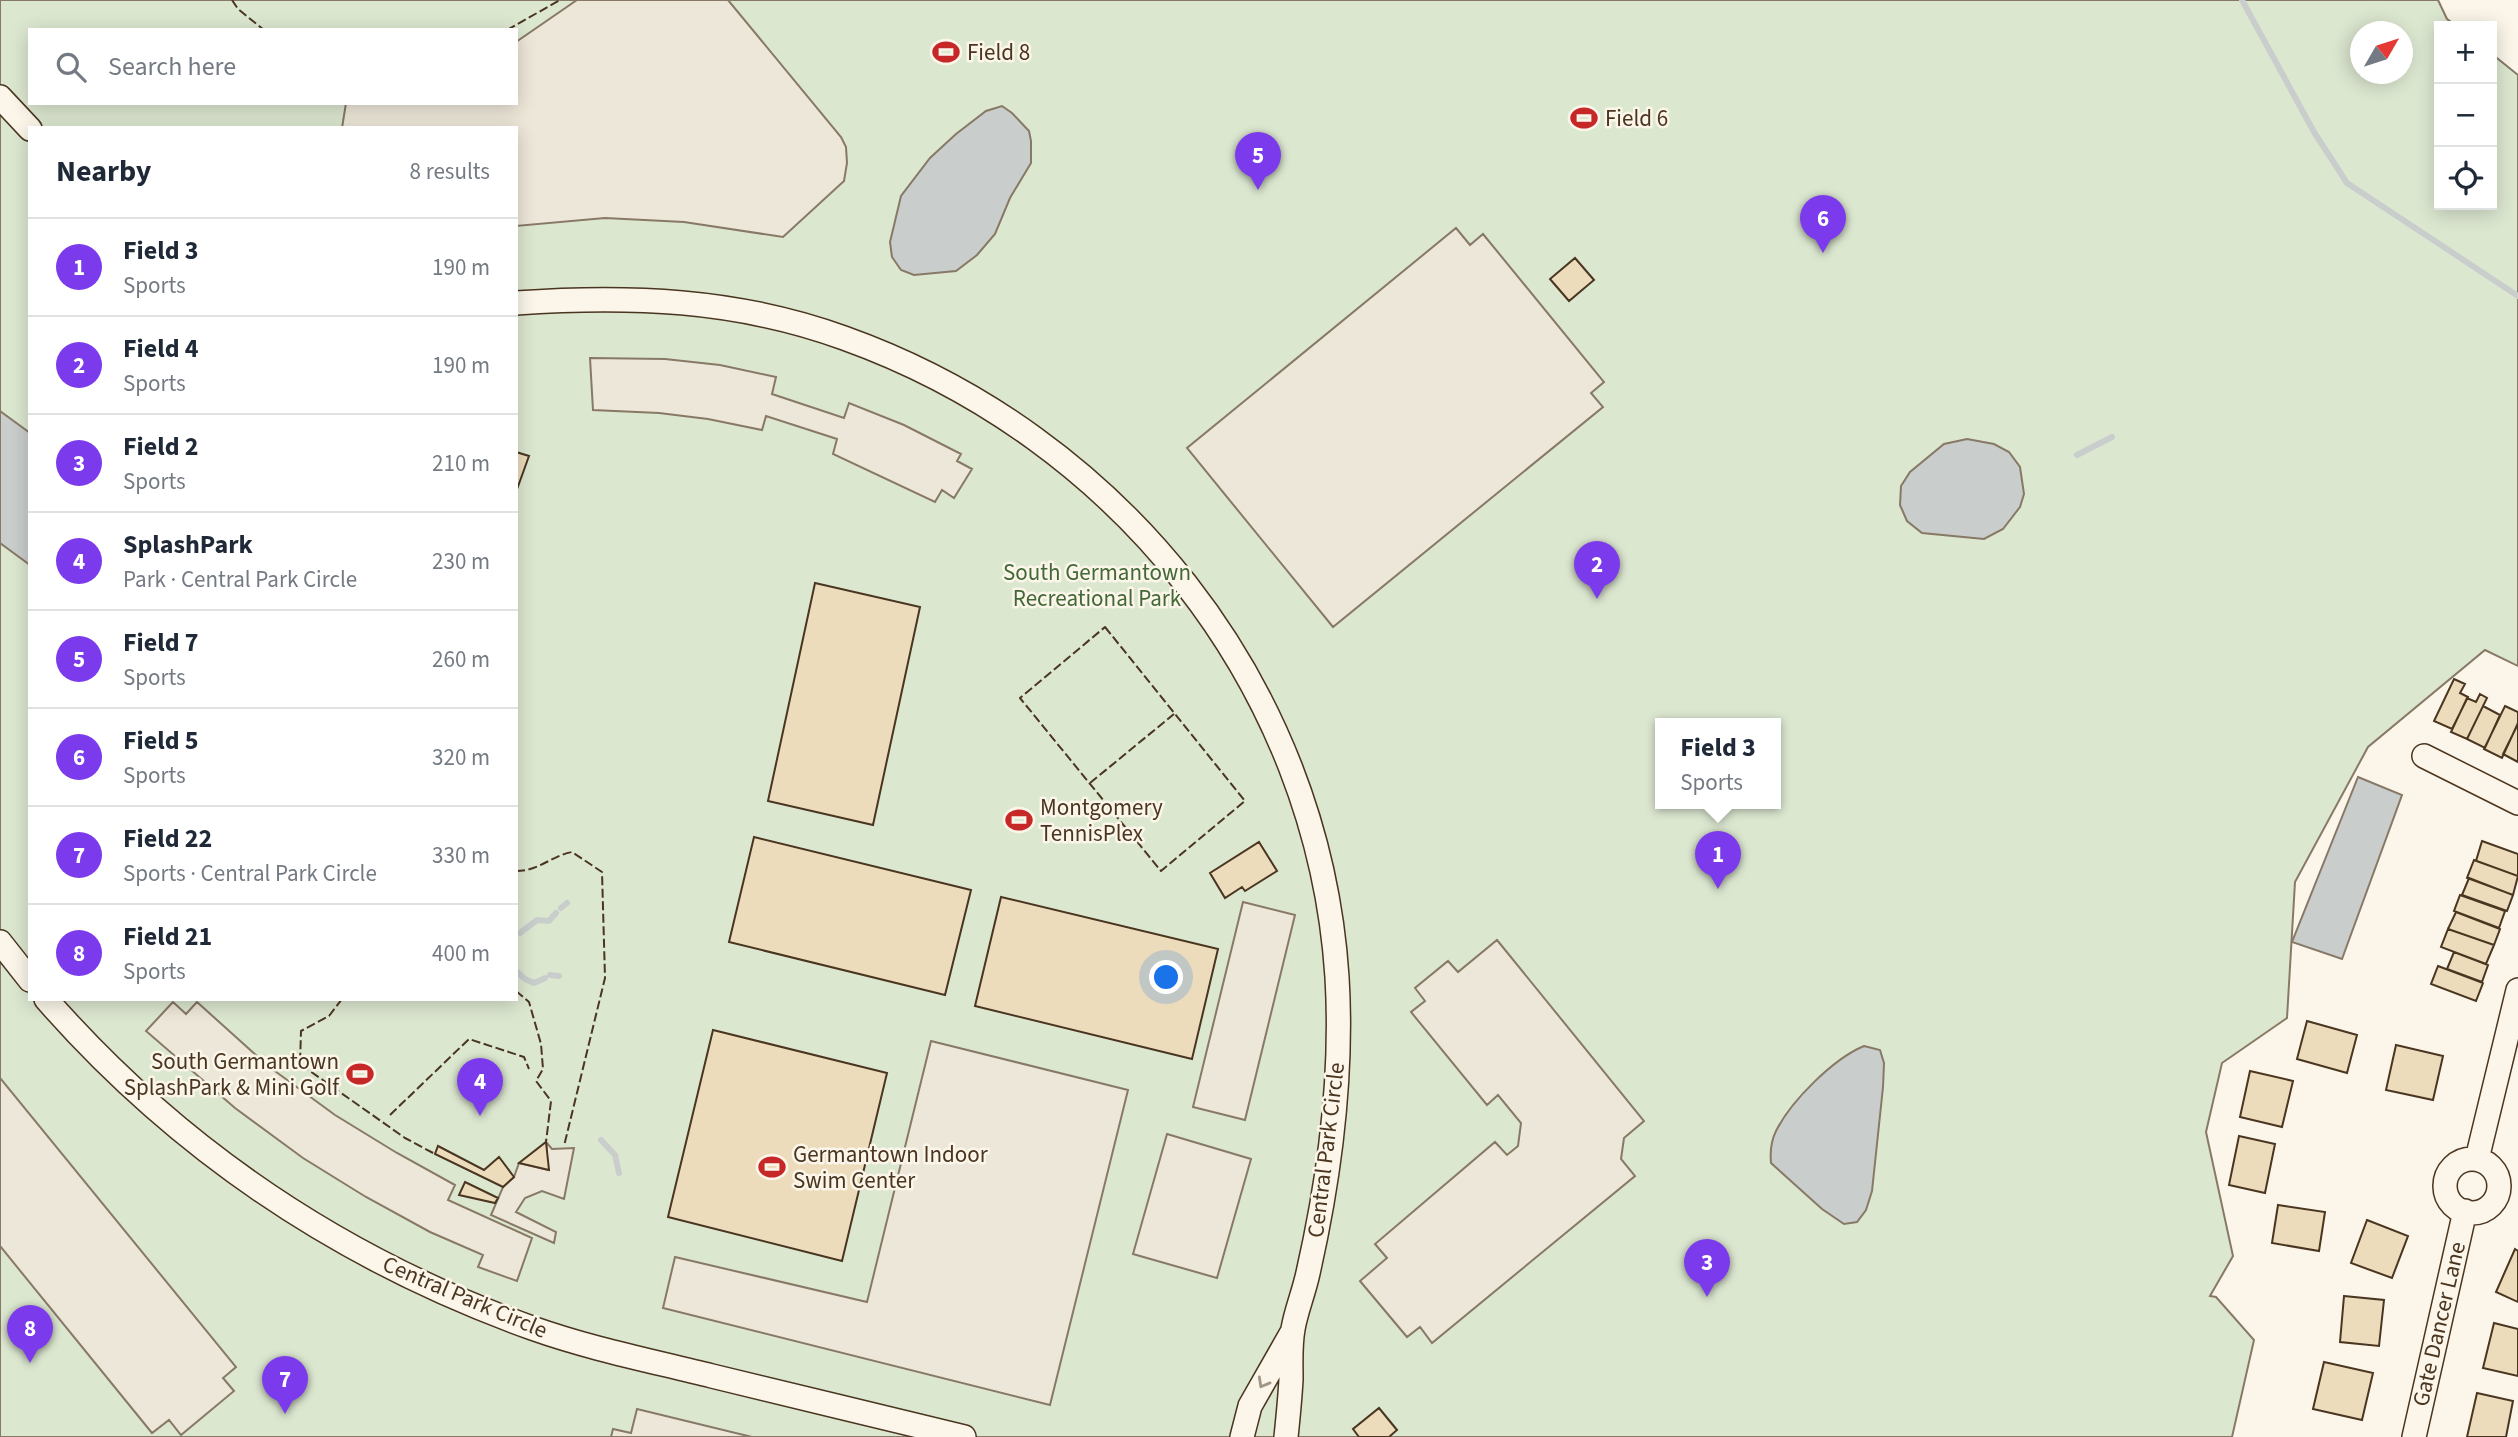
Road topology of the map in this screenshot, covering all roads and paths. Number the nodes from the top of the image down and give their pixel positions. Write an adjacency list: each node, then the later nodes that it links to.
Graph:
1 (0, 97): 2 (street)
2 (28, 127)
3 (518, 303): 12 (street, Central Park Circle)
4 (2424, 756): 5 (street)
5 (2518, 803)
6 (0, 942): 7 (street)
7 (28, 978)
8 (2518, 990): 10 (street)
9 (48, 1001): 13 (street, Central Park Circle)
10 (2477, 1159): 11 (street, Gate Dancer Lane); 11 (street, Gate Dancer Lane)
11 (2465, 1211): 16 (street, Gate Dancer Lane)
12 (1292, 1332): 14 (street, Central Park Circle, one-way to 14); 15 (street, Central Park Circle)
13 (964, 1437)
14 (1241, 1437)
15 (1286, 1437)
16 (2414, 1437)

